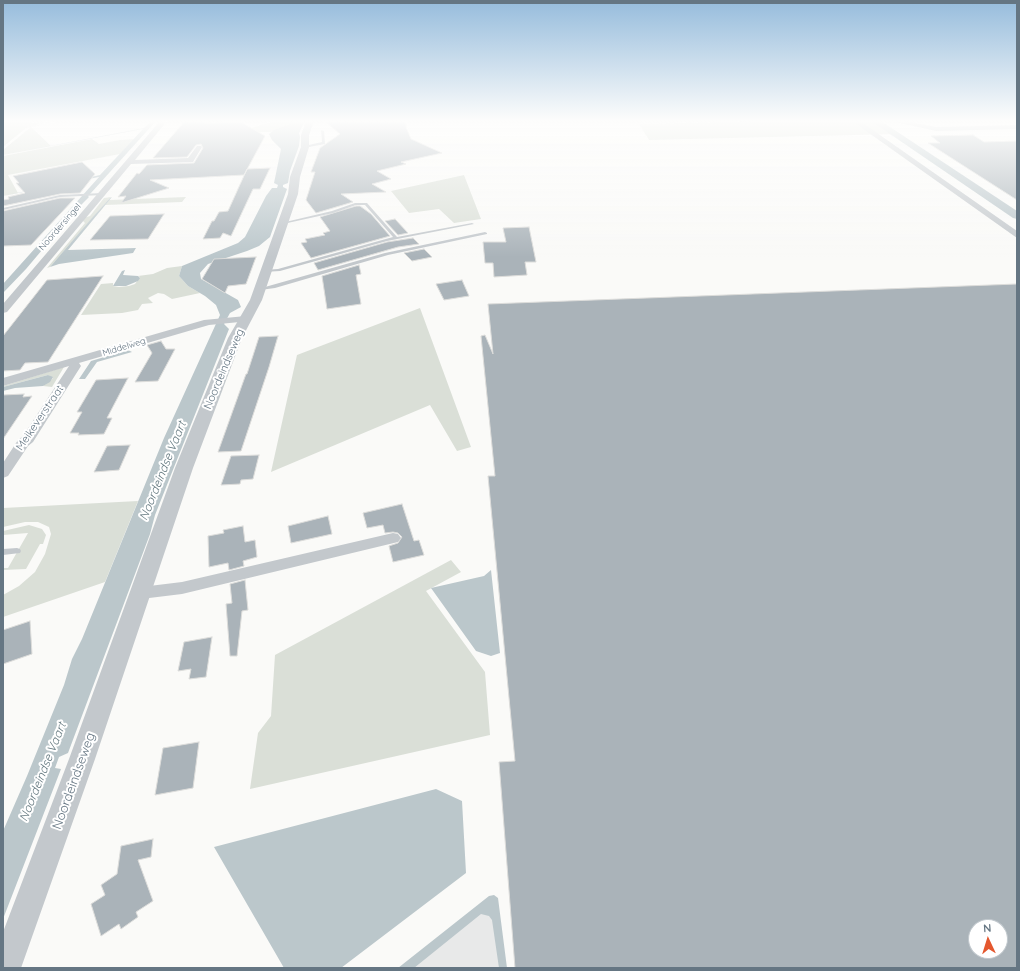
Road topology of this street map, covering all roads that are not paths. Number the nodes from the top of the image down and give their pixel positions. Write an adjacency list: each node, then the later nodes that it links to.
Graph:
1 (125, 166): 4 (street, Noordersingel)
2 (299, 166): 6 (street, Noordeindseweg)
3 (919, 166): 9 (street)
4 (102, 194): 5 (lane); 12 (street, Noordersingel)
5 (3, 209)
6 (283, 223): 10 (lane); 11 (street, Noordeindseweg)
7 (472, 224): 10 (lane)
8 (485, 233): 11 (lane)
9 (1017, 235)
10 (396, 238): 11 (lane)
11 (263, 280): 13 (street, Noordeindseweg)
12 (3, 310)
13 (246, 319): 14 (street, Middelweg); 20 (street, Noordeindseweg)
14 (73, 362): 15 (street, Middelweg); 16 (street, Meikeverstraat)
15 (3, 382)
16 (3, 473)
17 (393, 538): 20 (street)
18 (17, 551): 19 (lane)
19 (3, 552)
20 (141, 593): 21 (street, Noordeindseweg)
21 (5, 968)

